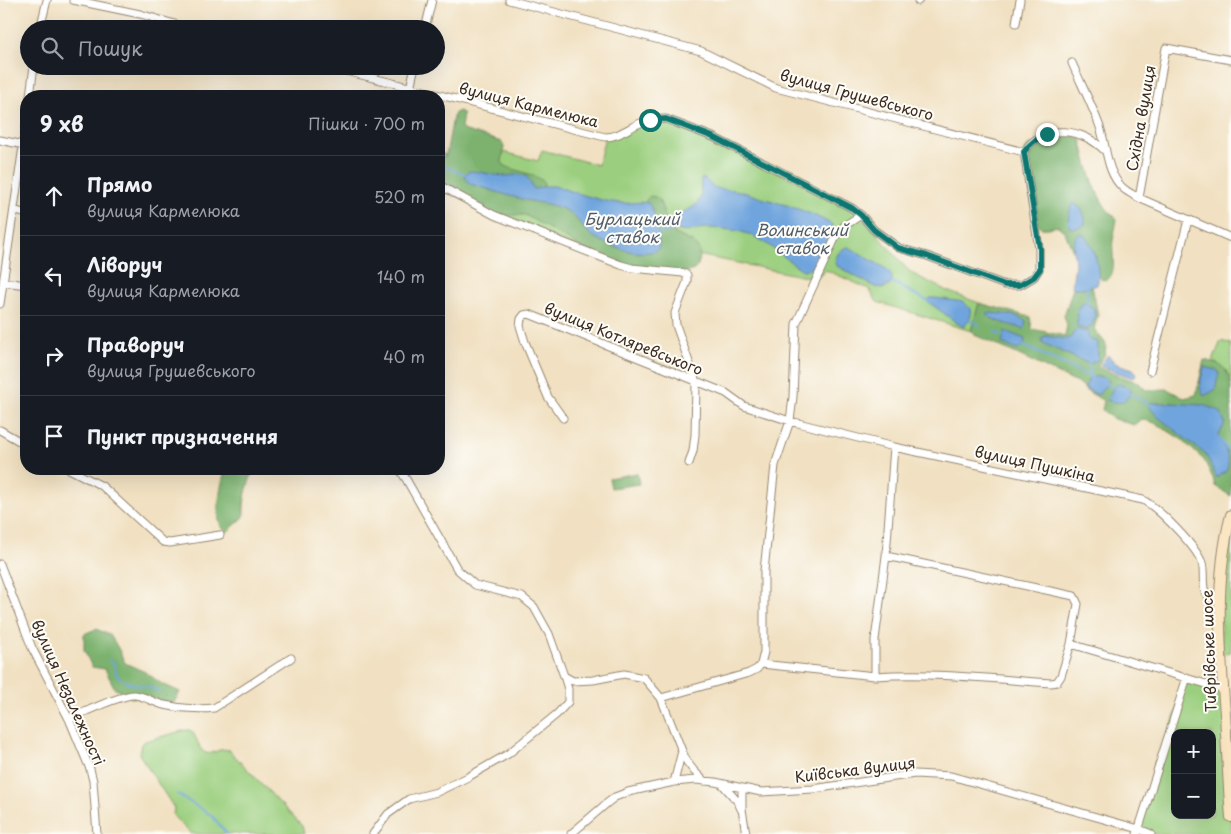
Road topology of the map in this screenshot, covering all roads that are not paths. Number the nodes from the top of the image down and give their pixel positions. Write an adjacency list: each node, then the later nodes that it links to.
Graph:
1 (47, 0): 6 (street)
2 (73, 0): 7 (street)
3 (432, 0): 8 (street)
4 (509, 0): 21 (street, вулиця Грушевського)
5 (1020, 0): 9 (street)
6 (42, 20)
7 (161, 20)
8 (427, 20)
9 (1016, 23)
10 (1231, 60): 25 (street, Східна вулиця)
11 (1072, 63): 22 (street, Східна вулиця)
12 (33, 75): 16 (street)
13 (360, 75): 15 (street, вулиця Кармелюка)
14 (414, 75): 15 (street)
15 (410, 88): 17 (street, вулиця Кармелюка)
16 (31, 90)
17 (418, 90)
18 (445, 96): 28 (street, вулиця Кармелюка)
19 (0, 140): 20 (street)
20 (20, 143)
21 (1024, 152): 22 (street); 28 (street, вулиця Кармелюка)
22 (1106, 152): 25 (street, Східна вулиця)
23 (20, 170): 26 (street)
24 (445, 188): 35 (street)
25 (1139, 198): 29 (street, Східна вулиця)
26 (14, 210): 27 (street); 31 (street)
27 (20, 212)
28 (861, 215): 37 (street)
29 (1188, 220): 30 (street, Східна вулиця); 34 (street)
30 (1231, 238)
31 (4, 282): 32 (street); 33 (street)
32 (20, 284)
33 (0, 304)
34 (1150, 371)
35 (696, 382): 36 (street, вулиця Котляревського); 37 (street, вулиця Котляревського); 41 (street)
36 (563, 418)
37 (790, 421): 40 (street, вулиця Пушкіна); 51 (street)
38 (0, 430): 39 (street)
39 (20, 442)
40 (894, 447): 46 (street); 48 (street, вулиця Пушкіна)
41 (689, 463)
42 (81, 475): 45 (street)
43 (403, 475): 52 (street)
44 (1231, 516): 48 (main road, Тиврівське шосе)
45 (220, 535)
46 (886, 556): 49 (street); 53 (street)
47 (0, 564): 57 (street, вулиця Незалежності)
48 (1220, 599): 55 (main road, Тиврівське шосе)
49 (1071, 644): 53 (street); 54 (street)
50 (291, 658): 57 (street)
51 (761, 664): 53 (street); 56 (street)
52 (564, 676): 56 (street); 67 (street)
53 (875, 676)
54 (1187, 678): 55 (street); 65 (street)
55 (1223, 688): 64 (main road, Тиврівське шосе)
56 (661, 698): 58 (street)
57 (69, 719): 66 (street, вулиця Незалежності)
58 (682, 751): 59 (street); 60 (street)
59 (704, 781): 60 (street, Київська вулиця); 61 (street, Київська вулиця)
60 (674, 782): 68 (street, Київська вулиця)
61 (722, 784): 62 (street, Київська вулиця); 63 (street)
62 (742, 788): 63 (street); 65 (street, Київська вулиця)
63 (742, 809): 69 (street)
64 (1231, 817)
65 (1138, 831): 70 (street, Київська вулиця)
66 (96, 834)
67 (373, 834)
68 (571, 834)
69 (746, 834)
70 (1151, 834)

